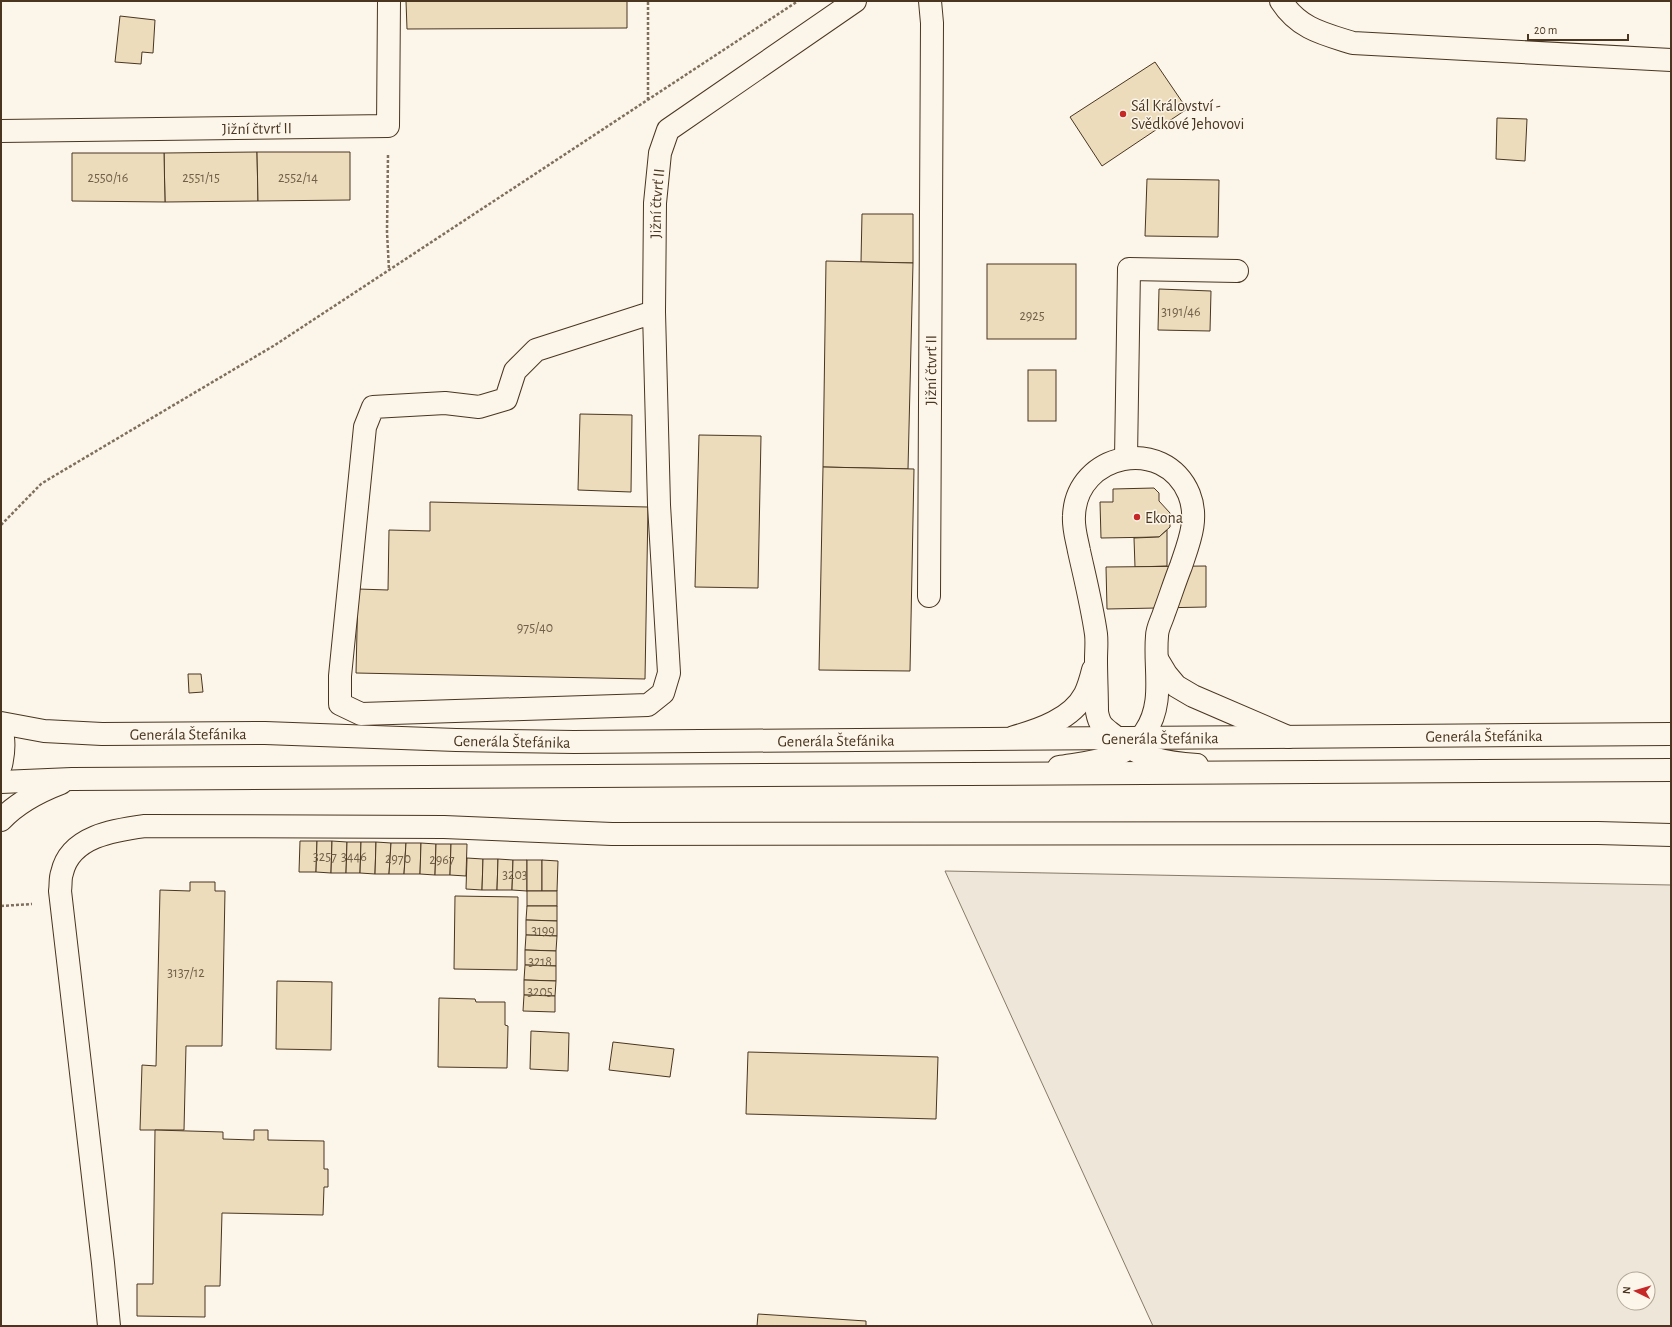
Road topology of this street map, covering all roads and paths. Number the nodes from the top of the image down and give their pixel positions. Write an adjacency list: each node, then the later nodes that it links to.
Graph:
1 (389, 1): 9 (main road)
2 (648, 1): 8 (path)
3 (798, 1): 8 (path)
4 (855, 1): 13 (main road, Jižní čtvrť II)
5 (930, 1): 16 (main road, Jižní čtvrť II)
6 (1281, 1): 7 (main road)
7 (1671, 60)
8 (648, 100): 11 (path)
9 (388, 126): 10 (main road, Jižní čtvrť II); 11 (path)
10 (1, 131)
11 (389, 270): 15 (path)
12 (1237, 271): 14 (main road)
13 (654, 312): 13 (main road, Jižní čtvrť II)
14 (1126, 458): 17 (main road); 18 (main road)
15 (1, 525)
16 (928, 596)
17 (1096, 659): 23 (main road); 24 (main road)
18 (1157, 659): 22 (main road); 24 (main road)
19 (1, 723): 23 (main road, Generála Štefánika)
20 (1, 729): 25 (main road)
21 (1671, 734): 22 (main road, Generála Štefánika)
22 (1288, 737): 24 (main road, Generála Štefánika)
23 (1008, 739): 24 (main road, Generála Štefánika)
24 (1129, 741): 27 (main road); 28 (main road)
25 (1, 765)
26 (1671, 770): 27 (main road)
27 (1288, 772): 28 (main road)
28 (1008, 774): 29 (main road)
29 (72, 779): 30 (main road); 31 (main road)
30 (1, 782)
31 (1, 820)
32 (1671, 835): 35 (main road)
33 (38, 904): 34 (path)
34 (1, 906)
35 (109, 1326)

